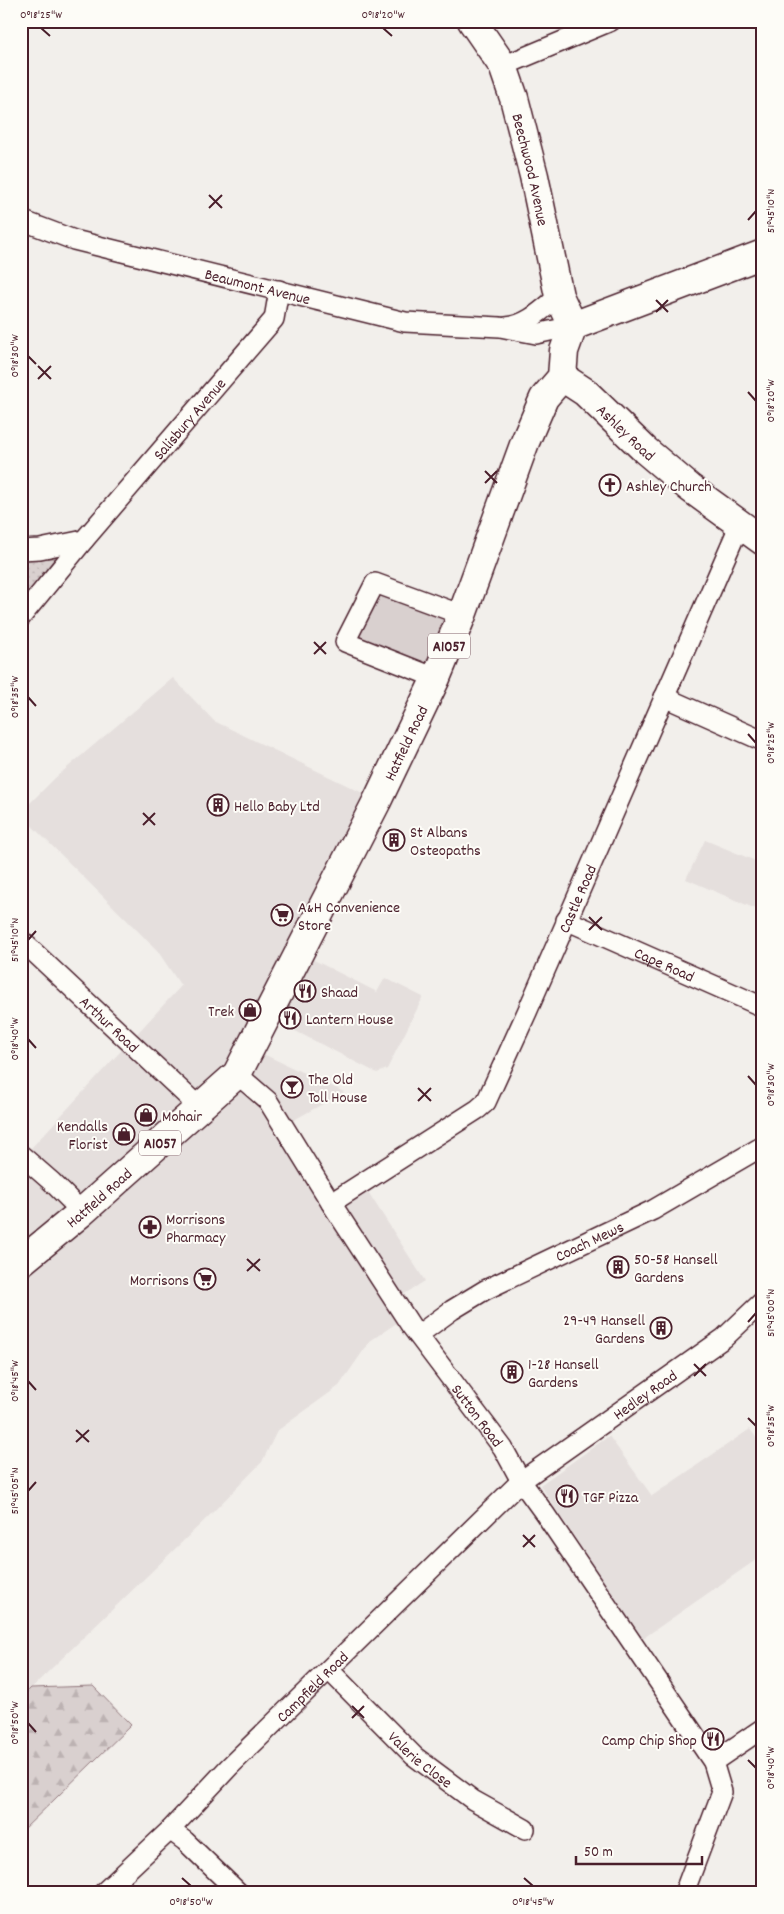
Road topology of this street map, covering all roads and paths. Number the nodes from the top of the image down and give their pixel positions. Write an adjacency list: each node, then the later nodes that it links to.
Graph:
1 (472, 21): 3 (main road, Beechwood Avenue)
2 (611, 21): 3 (street)
3 (503, 66): 7 (main road, Beechwood Avenue)
4 (21, 220): 6 (street, Beaumont Avenue)
5 (763, 254): 8 (main road)
6 (279, 290): 9 (street, Beaumont Avenue); 12 (street, Salisbury Avenue)
7 (559, 296): 8 (main road, Beechwood Avenue); 9 (street, Beaumont Avenue)
8 (573, 326): 9 (street, Beaumont Avenue); 10 (main road)
9 (500, 327)
10 (562, 377): 11 (main road, Ashley Road); 15 (main road, Hatfield Road / A1057)
11 (740, 524): 13 (main road, Ashley Road); 18 (street, Castle Road)
12 (84, 540): 14 (street); 16 (street, Salisbury Avenue)
13 (763, 541)
14 (21, 550)
15 (462, 615): 17 (main road, Hatfield Road / A1057); 17 (street)
16 (21, 617)
17 (436, 678): 23 (main road, Hatfield Road / A1057)
18 (664, 697): 19 (street); 20 (street, Castle Road)
19 (763, 741)
20 (566, 920): 22 (street, Cape Road); 27 (street, Castle Road)
21 (21, 940): 24 (street, Arthur Road)
22 (763, 1007)
23 (237, 1074): 24 (main road, Hatfield Road / A1057); 27 (street, Sutton Road)
24 (200, 1108): 28 (main road, Hatfield Road / A1057)
25 (763, 1146): 31 (street, Coach Mews)
26 (21, 1155): 28 (street)
27 (331, 1203): 31 (street, Sutton Road)
28 (82, 1212): 29 (main road, Hatfield Road / A1057)
29 (21, 1262)
30 (763, 1301): 32 (street, Hedley Road)
31 (418, 1335): 32 (street, Sutton Road)
32 (521, 1481): 33 (street, Campfield Road); 35 (street, Sutton Road)
33 (329, 1670): 36 (street, Campfield Road); 37 (street, Valerie Close)
34 (763, 1728): 35 (street)
35 (713, 1762): 40 (street, Sutton Road)
36 (170, 1830): 38 (street, Campfield Road); 39 (street)
37 (525, 1830)
38 (103, 1893)
39 (240, 1893)
40 (684, 1893)

